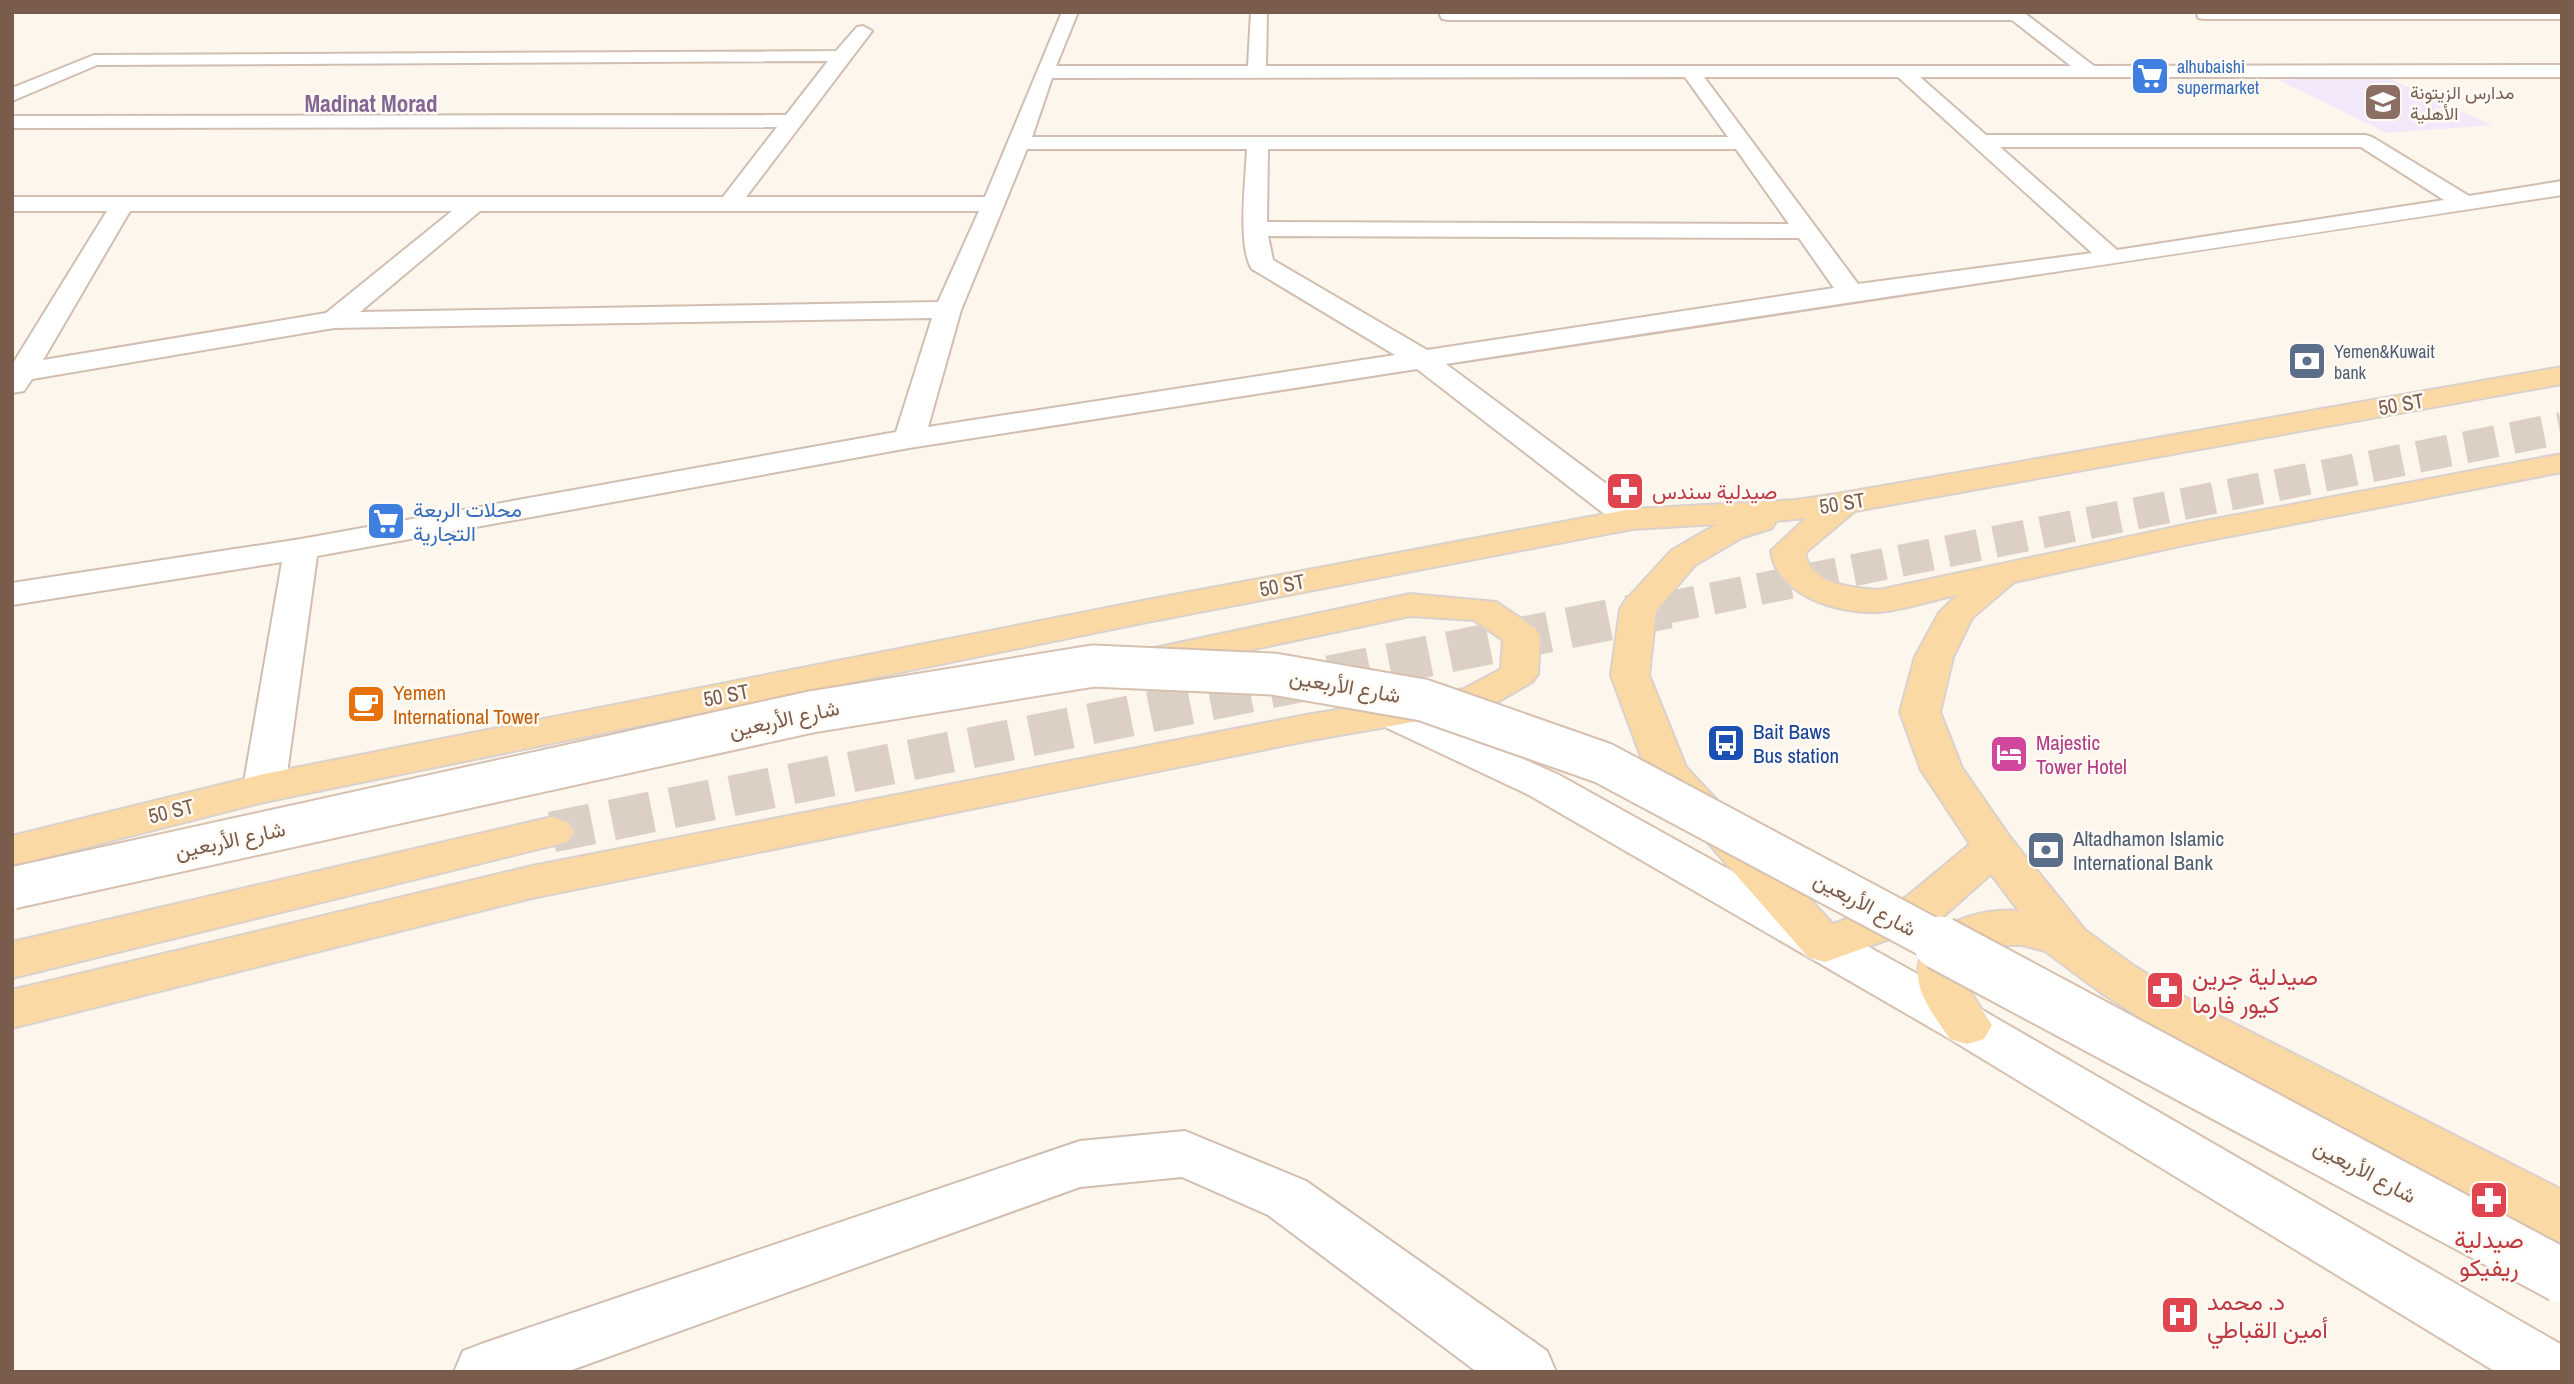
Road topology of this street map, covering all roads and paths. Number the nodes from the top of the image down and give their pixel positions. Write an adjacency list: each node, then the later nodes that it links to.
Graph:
1 (1070, 12): 18 (street)
2 (1259, 12): 15 (street)
3 (1448, 13): 4 (street); 11 (street)
4 (1633, 13): 5 (street)
5 (1812, 13): 6 (street)
6 (2013, 13): 16 (street)
7 (2203, 13): 8 (street); 10 (street)
8 (2562, 14)
9 (863, 32): 13 (street)
10 (2239, 33)
11 (1456, 37)
12 (2274, 51): 14 (street)
13 (841, 57): 23 (street); 24 (street)
14 (2309, 69): 16 (street); 21 (street)
15 (1257, 71): 18 (street); 19 (street)
16 (2090, 71): 20 (street)
17 (2562, 71): 21 (street)
18 (1045, 72): 27 (street)
19 (1691, 72): 20 (street); 28 (street)
20 (1903, 72): 26 (street)
21 (2524, 72): 22 (street)
22 (2562, 89)
23 (12, 95)
24 (794, 121): 25 (street); 34 (street)
25 (12, 122)
26 (1980, 141): 31 (street); 39 (street)
27 (1019, 143): 29 (street); 35 (street)
28 (1745, 143): 29 (street); 38 (street)
29 (1258, 144): 37 (street)
30 (2562, 188): 31 (street)
31 (2462, 201): 39 (street)
32 (12, 204): 33 (street)
33 (124, 204): 36 (street); 45 (street)
34 (729, 204): 35 (street); 36 (street)
35 (991, 204): 41 (street)
36 (472, 206): 42 (street)
37 (1255, 229): 38 (street); 43 (street)
38 (1807, 231): 40 (street)
39 (2112, 258): 40 (street)
40 (1851, 293): 43 (street)
41 (948, 310): 42 (street); 46 (street)
42 (334, 320): 45 (street)
43 (1423, 360): 46 (street); 50 (street)
44 (2562, 375): 48 (main road, 50 ST)
45 (17, 380)
46 (909, 439): 51 (street)
47 (2562, 463): 52 (main road)
48 (1843, 503): 49 (main road, 50 ST); 52 (main road)
49 (1796, 510): 50 (main road, 50 ST); 62 (main road)
50 (1632, 519): 55 (main road, 50 ST)
51 (301, 549): 53 (street); 55 (street)
52 (2003, 574): 57 (main road)
53 (12, 594)
54 (1306, 728): 60 (main road); 62 (street); 64 (main road)
55 (264, 788): 58 (main road, 50 ST)
56 (552, 832): 63 (main road)
57 (1994, 847): 61 (main road); 62 (main road)
58 (12, 851)
59 (12, 888): 67 (street, شارع الأربعين, bridge)
60 (12, 907)
61 (2069, 942): 65 (main road); 66 (main road)
62 (1825, 945): 65 (street)
63 (12, 960)
64 (12, 1009)
65 (1968, 1025): 70 (street)
66 (2562, 1218)
67 (2562, 1276)
68 (484, 1372): 69 (street)
69 (1526, 1372)
70 (2552, 1372)

